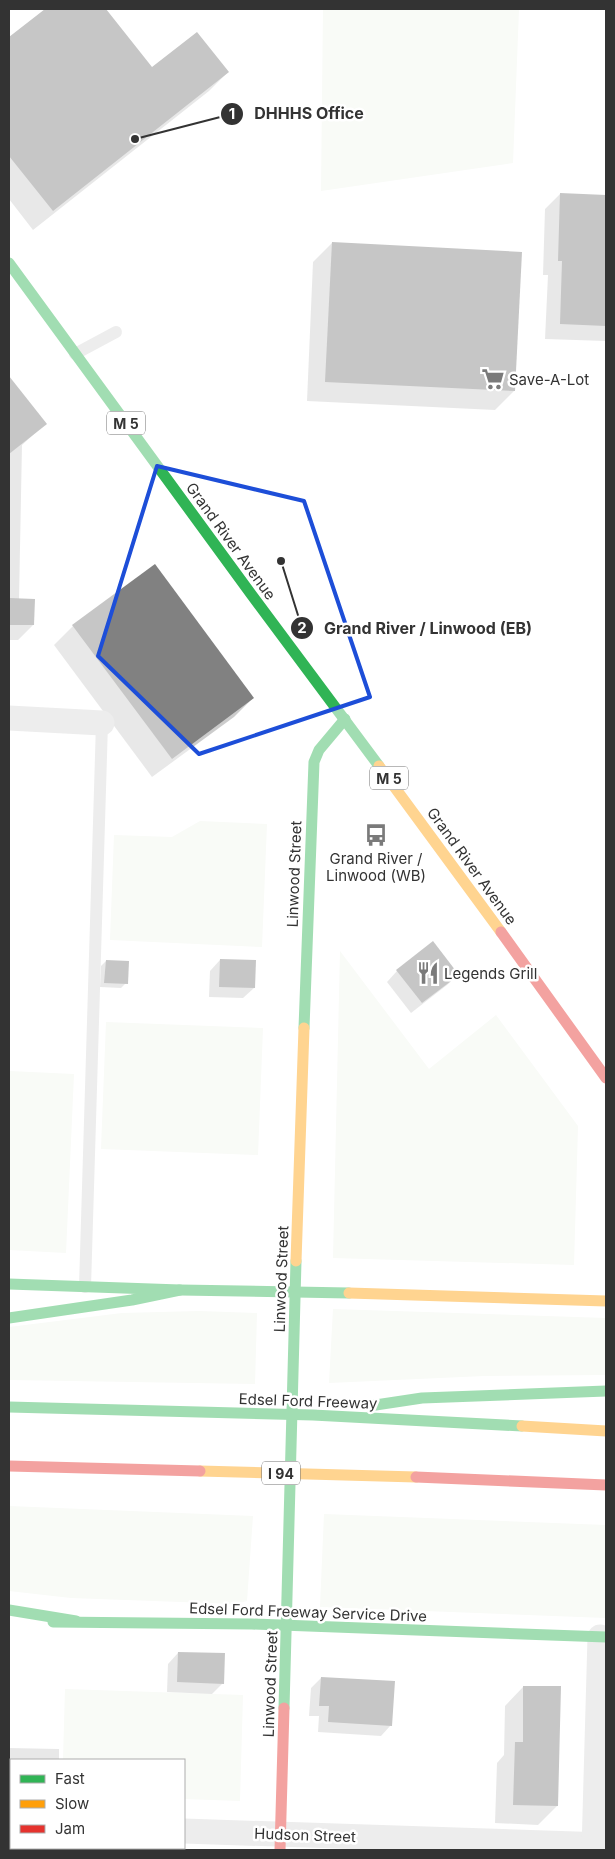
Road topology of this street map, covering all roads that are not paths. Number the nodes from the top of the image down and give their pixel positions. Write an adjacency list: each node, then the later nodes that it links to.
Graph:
1 (9, 263): 3 (main road, Grand River Avenue / M 5)
2 (116, 332): 3 (lane)
3 (75, 354): 5 (main road, Grand River Avenue / M 5)
4 (9, 718): 6 (street)
5 (345, 719): 7 (main road, Grand River Avenue / M 5); 11 (main road, Linwood Street)
6 (102, 723): 9 (lane)
7 (606, 1078)
8 (9, 1284): 9 (main road)
9 (85, 1287): 10 (main road)
10 (180, 1290): 11 (main road); 13 (main road)
11 (296, 1292): 12 (main road); 23 (main road, Linwood Street)
12 (606, 1301)
13 (9, 1318)
14 (606, 1391): 16 (main road)
15 (9, 1406): 16 (main road, Edsel Ford Freeway)
16 (312, 1415): 17 (main road, Edsel Ford Freeway)
17 (606, 1431)
18 (9, 1466): 19 (main road, I 94)
19 (606, 1485)
20 (9, 1610): 21 (main road)
21 (76, 1621): 22 (main road, Edsel Ford Freeway Service Drive); 23 (main road, Edsel Ford Freeway Service Drive)
22 (18, 1622)
23 (286, 1625): 24 (main road, Edsel Ford Freeway Service Drive); 26 (main road, Linwood Street)
24 (603, 1637): 27 (street)
25 (185, 1831): 26 (street, Hudson Street)
26 (280, 1842): 27 (street, Hudson Street)
27 (598, 1847)

